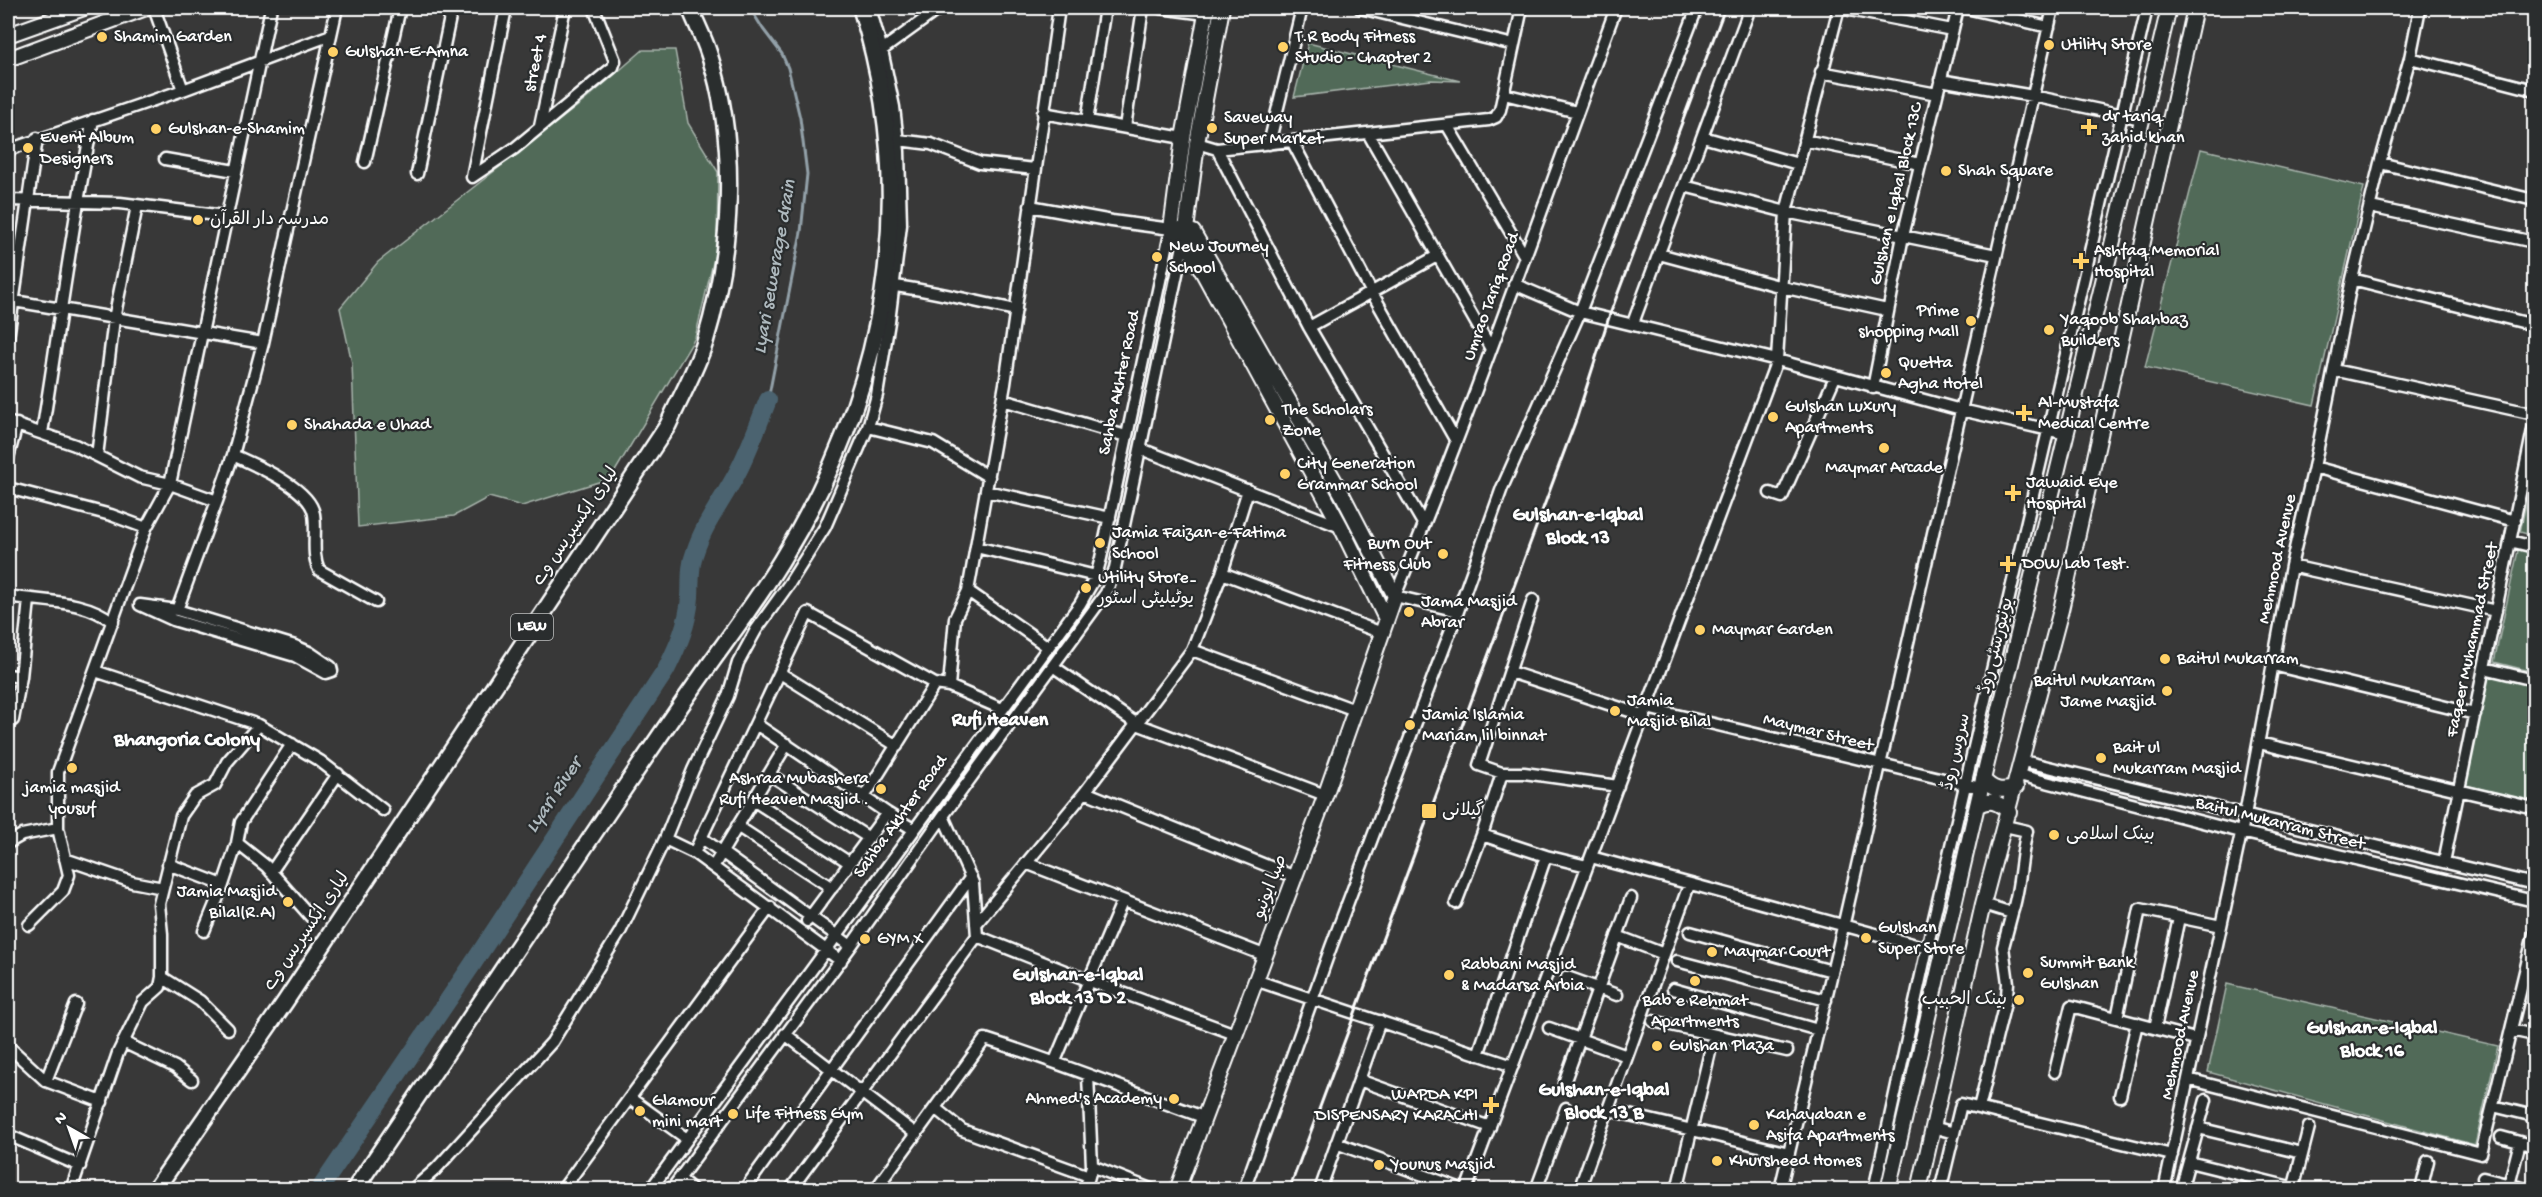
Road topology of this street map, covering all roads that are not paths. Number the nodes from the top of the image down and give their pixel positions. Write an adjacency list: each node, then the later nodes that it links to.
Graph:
1 (84, 8): 37 (main road)
2 (146, 8): 41 (main road)
3 (154, 8): 46 (street)
4 (271, 8): 43 (street)
5 (337, 8): 38 (street)
6 (400, 8): 72 (street)
7 (452, 8): 78 (street)
8 (506, 8): 58 (street)
9 (565, 8): 58 (street, street 4)
10 (594, 8): 58 (street)
11 (690, 8): 353 (highway, لیاری ایکسپریس وے / LEW)
12 (861, 8): 354 (highway)
13 (870, 8): 40 (street)
14 (940, 8): 40 (street)
15 (1059, 8): 52 (street)
16 (1104, 8): 56 (street)
17 (1143, 8): 59 (street)
18 (1160, 8): 34 (street)
19 (1222, 8): 67 (main road, Sahba Akhter Road)
20 (1302, 8): 68 (street)
21 (1360, 8): 39 (street)
22 (1522, 8): 39 (street)
23 (1616, 8): 51 (street, Umrao Tariq Road)
24 (1697, 8): 107 (street)
25 (1750, 8): 61 (street)
26 (1839, 8): 36 (street); 44 (street)
27 (1958, 8): 36 (street, Gulshan e Iqbal Block 13C)
28 (1966, 8): 35 (street)
29 (2053, 8): 35 (street)
30 (2147, 8): 53 (street, سروس روڈ)
31 (2169, 8): 54 (main road, یونیورسٹی روڈ)
32 (2195, 8): 191 (main road)
33 (2420, 8): 42 (street, Mehmood Avenue)
34 (1206, 11): 63 (main road, Sahba Akhter Road)
35 (2049, 27): 50 (street)
36 (1952, 30): 45 (street, Gulshan e Iqbal Block 13C)
37 (8, 35)
38 (331, 35): 43 (street); 114 (street)
39 (1514, 45): 48 (street)
40 (882, 50): 64 (street)
41 (8, 58)
42 (2410, 58): 47 (street); 73 (street, Mehmood Avenue)
43 (260, 61): 46 (street); 77 (street)
44 (1821, 72): 49 (street); 65 (street)
45 (1940, 80): 49 (street, Gulshan e Iqbal Block 13C); 50 (street)
46 (183, 90): 55 (street)
47 (2535, 90)
48 (1504, 94): 51 (street); 57 (street)
49 (1937, 94): 75 (street, Gulshan e Iqbal Block 13C)
50 (2033, 96): 53 (street); 95 (street)
51 (1577, 112): 94 (street, Umrao Tariq Road)
52 (1043, 113): 56 (street); 76 (street)
53 (2122, 116): 54 (street); 126 (street, سروس روڈ)
54 (2142, 119): 128 (main road, یونیورسٹی روڈ)
55 (93, 120): 62 (street); 83 (street)
56 (1087, 121): 59 (street)
57 (1447, 125): 60 (street); 94 (street)
58 (540, 126)
59 (1125, 127): 63 (street)
60 (1368, 133): 66 (street); 96 (street)
61 (1702, 137): 74 (street); 79 (street)
62 (37, 138): 70 (street); 81 (street)
63 (1183, 138): 89 (main road, Sahba Akhter Road)
64 (898, 140): 76 (street); 100 (street)
65 (1804, 140): 74 (street); 75 (street)
66 (1292, 141): 68 (street); 102 (street)
67 (1197, 143): 69 (street); 90 (main road, Sahba Akhter Road)
68 (1269, 144): 69 (street)
69 (1217, 149): 111 (street)
70 (8, 150)
71 (165, 159): 77 (street)
72 (365, 162)
73 (2380, 163): 82 (street); 86 (street, Mehmood Avenue)
74 (1798, 164): 87 (street)
75 (1920, 164): 91 (street, Gulshan e Iqbal Block 13C)
76 (1035, 169): 85 (street)
77 (235, 171): 88 (street)
78 (417, 174)
79 (1684, 186): 87 (street); 93 (street)
80 (8, 200): 81 (street)
81 (29, 200): 83 (street); 103 (street)
82 (2535, 200)
83 (76, 202): 84 (street); 104 (street)
84 (136, 206): 88 (street); 108 (street)
85 (1030, 206): 89 (street); 105 (street)
86 (2370, 207): 92 (street); 98 (street, Mehmood Avenue)
87 (1786, 212): 91 (street); 101 (street)
88 (225, 216): 112 (street)
89 (1171, 229): 90 (main road); 129 (street, Sahba Akhter Road)
90 (1185, 235): 97 (main road); 131 (street, Sahba Akhter Road)
91 (1902, 236): 95 (street); 106 (street, Gulshan e Iqbal Block 13C)
92 (2535, 242)
93 (1659, 254): 101 (street); 109 (street)
94 (1524, 255): 99 (street, Umrao Tariq Road)
95 (1996, 255): 121 (street)
96 (1437, 256): 102 (street); 115 (street)
97 (1213, 277): 146 (main road); 156 (main road)
98 (2352, 279): 110 (street); 117 (street, Mehmood Avenue)
99 (1514, 284): 107 (street); 115 (street, Umrao Tariq Road)
100 (895, 286): 105 (street); 125 (street)
101 (1782, 287): 106 (street); 116 (street)
102 (1371, 291): 111 (street); 130 (street)
103 (10, 301): 104 (street); 113 (street)
104 (63, 310): 108 (street); 127 (street)
105 (1016, 310): 120 (street)
106 (1887, 310): 119 (street, Gulshan e Iqbal Block 13C)
107 (1580, 312): 109 (street); 161 (street)
108 (114, 319): 112 (street); 133 (street)
109 (1633, 323): 116 (street)
110 (2535, 325)
111 (1309, 327): 145 (street)
112 (202, 334): 114 (street); 137 (street)
113 (8, 338)
114 (263, 343): 132 (street)
115 (1491, 349): 130 (street, Umrao Tariq Road)
116 (1777, 360): 118 (street); 181 (street)
117 (2334, 370): 122 (street); 135 (street, Mehmood Avenue)
118 (1835, 377): 119 (street); 141 (street)
119 (1873, 388): 121 (street)
120 (1003, 400): 129 (street); 136 (street)
121 (1961, 410): 126 (street); 192 (street)
122 (2535, 414)
123 (12, 423): 127 (street); 134 (street)
124 (2535, 425): 144 (street, Faqeer Muhammad Street)
125 (868, 427): 136 (street); 220 (street)
126 (2048, 428): 128 (street); 198 (street, سروس روڈ)
127 (42, 433): 133 (street)
128 (2067, 434): 197 (main road, یونیورسٹی روڈ)
129 (1126, 436): 143 (street, Sahba Akhter Road)
130 (1456, 441): 145 (street, Umrao Tariq Road)
131 (1141, 449): 139 (street); 169 (street, Sahba Akhter Road)
132 (234, 455): 142 (street); 159 (street)
133 (97, 456): 137 (street)
134 (8, 458)
135 (2314, 467): 144 (street); 151 (street, Mehmood Avenue)
136 (989, 477): 140 (street)
137 (170, 484): 142 (street); 147 (street)
138 (8, 488): 147 (street)
139 (1248, 490): 146 (street); 152 (street)
140 (986, 491): 143 (street); 149 (street)
141 (1770, 492)
142 (217, 501): 160 (street)
143 (1110, 518): 153 (street, Sahba Akhter Road)
144 (2515, 521): 148 (street, Faqeer Muhammad Street)
145 (1424, 525): 156 (street, Umrao Tariq Road)
146 (1341, 527): 163 (main road)
147 (146, 528): 164 (street)
148 (2510, 541): 150 (street); 162 (street, Faqeer Muhammad Street)
149 (976, 547): 153 (street); 154 (street)
150 (2535, 547)
151 (2291, 566): 162 (street); 168 (street, Mehmood Avenue)
152 (1222, 573): 165 (street); 167 (street)
153 (1096, 576): 166 (street, Sahba Akhter Road)
154 (968, 591): 166 (street); 178 (street)
155 (8, 596): 157 (street)
156 (1395, 596): 161 (street); 163 (main road, صبا ایونیو)
157 (29, 600): 164 (street); 175 (street)
158 (1533, 600): 172 (street)
159 (376, 602)
160 (177, 610): 160 (street)
161 (1458, 611): 280 (street)
162 (2496, 611): 170 (street, Faqeer Muhammad Street)
163 (1386, 619): 165 (main road, صبا ایونیو)
164 (113, 622): 171 (street)
165 (1382, 633): 180 (main road, صبا ایونیو)
166 (1048, 647): 179 (street, Sahba Akhter Road)
167 (1192, 650): 180 (street); 185 (street)
168 (2273, 665): 182 (street); 187 (street, Mehmood Avenue)
169 (1054, 667): 185 (street); 211 (street, Sahba Akhter Road)
170 (2484, 668): 176 (street); 182 (street, Faqeer Muhammad Street)
171 (95, 671): 186 (street); 214 (street)
172 (1510, 672): 181 (street, Maymar Street); 193 (street)
173 (780, 673): 177 (street); 184 (street); 190 (street)
174 (8, 675): 175 (street)
175 (21, 677): 183 (street)
176 (2535, 680)
177 (935, 684): 178 (street); 190 (street)
178 (949, 686): 179 (street)
179 (1002, 709): 215 (street, Sahba Akhter Road)
180 (1355, 710): 202 (main road, صبا ایونیو)
181 (1646, 712): 192 (street, Maymar Street); 199 (street)
182 (2475, 714): 200 (street, Faqeer Muhammad Street)
183 (13, 720)
184 (756, 724): 189 (street); 218 (street)
185 (1137, 724): 201 (street); 202 (street)
186 (259, 725): 188 (street); 231 (street)
187 (2259, 743): 200 (street); 210 (street, Mehmood Avenue)
188 (292, 744): 194 (street); 222 (street)
189 (787, 744): 195 (street); 203 (street)
190 (897, 746): 203 (street)
191 (2023, 761): 196 (main road); 210 (street, Baitul Mukarram Street)
192 (1879, 765): 198 (street, Maymar Street); 256 (street)
193 (1502, 773): 199 (street); 217 (street)
194 (338, 774): 207 (street); 233 (street)
195 (769, 774): 204 (street); 219 (street)
196 (2017, 781): 197 (main road); 208 (main road); 216 (street, Baitul Mukarram Street)
197 (1982, 784): 198 (street, Maymar Street); 205 (main road, یونیورسٹی روڈ)
198 (1966, 785): 249 (street, سروس روڈ)
199 (1618, 786): 227 (street)
200 (2459, 789): 206 (street); 228 (street, Faqeer Muhammad Street)
201 (1084, 792): 230 (street); 234 (street)
202 (1325, 795): 234 (main road, صبا ایونیو)
203 (864, 797): 209 (street)
204 (753, 800): 212 (street); 229 (street)
205 (1977, 806): 208 (main road); 252 (main road, یونیورسٹی روڈ)
206 (2535, 808)
207 (383, 810)
208 (2009, 812): 213 (main road)
209 (887, 813): 215 (street); 219 (street)
210 (2245, 814): 216 (street, Mehmood Avenue); 228 (street, Baitul Mukarram Street)
211 (943, 816): 235 (street); 264 (street, Sahba Akhter Road)
212 (737, 826): 223 (street); 240 (street)
213 (2005, 826): 245 (main road); 247 (street)
214 (58, 828): 221 (street); 226 (street)
215 (913, 829): 261 (street, Sahba Akhter Road)
216 (2241, 832): 243 (street, Baitul Mukarram Street); 255 (street, Mehmood Avenue)
217 (1482, 835): 225 (street); 244 (street)
218 (702, 838): 223 (street); 224 (street)
219 (869, 838): 229 (street)
220 (665, 839): 224 (street); 355 (street)
221 (8, 843)
222 (237, 843): 233 (street); 237 (street)
223 (722, 852): 232 (street); 248 (street)
224 (694, 853): 232 (street)
225 (1546, 856): 227 (street); 301 (street)
226 (65, 859): 239 (street); 254 (street)
227 (1589, 862): 238 (street); 304 (street)
228 (2444, 862): 236 (street, Baitul Mukarram Street)
229 (850, 863): 240 (street)
230 (1026, 863): 242 (street); 253 (street)
231 (168, 864): 237 (street); 239 (street)
232 (713, 867): 246 (street)
233 (271, 872): 250 (street)
234 (1295, 876): 268 (main road, صبا ایونیو)
235 (971, 877): 253 (street); 305 (street)
236 (2535, 884)
237 (223, 885): 258 (street)
238 (1689, 885): 256 (street); 267 (street)
239 (163, 888): 273 (street)
240 (832, 888): 248 (street)
241 (1632, 898): 263 (street)
242 (1122, 902): 268 (street); 276 (street)
243 (2535, 902)
244 (1456, 903)
245 (1983, 904): 247 (street); 327 (main road)
246 (770, 907): 257 (street); 315 (street)
247 (2012, 913): 321 (street)
248 (810, 916): 257 (street); 261 (street)
249 (1935, 916): 252 (street); 265 (street, سروس روڈ)
250 (311, 917)
251 (2179, 918): 255 (street); 283 (street); 288 (street)
252 (1950, 919): 374 (main road, یونیورسٹی روڈ)
253 (976, 924): 262 (street)
254 (29, 925)
255 (2221, 926): 297 (street, Mehmood Avenue)
256 (1843, 927): 265 (street); 272 (street)
257 (800, 929): 266 (street)
258 (204, 931)
259 (1690, 932): 272 (street)
260 (2535, 934): 271 (street)
261 (837, 935): 264 (street); 266 (street, Sahba Akhter Road)
262 (977, 936): 276 (street); 313 (street)
263 (1617, 936): 267 (street); 277 (street)
264 (851, 946): 269 (street, Sahba Akhter Road)
265 (1927, 948): 373 (street, سروس روڈ)
266 (827, 950): 269 (street); 334 (street, Sahba Akhter Road)
267 (1664, 954): 302 (street)
268 (1264, 955): 275 (main road, صبا ایونیو)
269 (841, 961): 293 (street, Sahba Akhter Road)
270 (1677, 961): 281 (street)
271 (2530, 969): 291 (street)
272 (1832, 972): 281 (street)
273 (162, 977): 289 (street); 298 (street)
274 (1567, 977): 277 (street)
275 (1255, 980): 280 (street); 292 (main road, صبا ایونیو)
276 (1090, 981): 292 (street); 303 (street)
277 (1598, 988): 279 (street); 296 (street)
278 (1673, 989): 290 (street)
279 (1617, 995)
280 (1313, 999): 284 (street); 366 (street)
281 (1826, 1000): 290 (street)
282 (76, 1004): 311 (street)
283 (2117, 1018): 286 (street); 306 (street)
284 (1380, 1021): 301 (street); 310 (street)
285 (1653, 1021): 294 (street)
286 (2137, 1023): 288 (street); 314 (street)
287 (1549, 1028): 296 (street)
288 (2155, 1028): 297 (street)
289 (228, 1029)
290 (1818, 1030): 338 (street)
291 (2511, 1030): 295 (street); 318 (street)
292 (1235, 1034): 324 (main road, صبا ایونیو)
293 (785, 1035): 305 (street); 346 (street, Sahba Akhter Road)
294 (1714, 1035): 300 (street); 329 (street)
295 (2535, 1035)
296 (1580, 1039): 302 (street); 312 (street)
297 (2195, 1039): 308 (street, Mehmood Avenue)
298 (123, 1042): 309 (street); 317 (street)
299 (8, 1046): 311 (street)
300 (1787, 1051)
301 (1478, 1055): 304 (street)
302 (1627, 1056): 322 (street)
303 (1055, 1061): 307 (street); 319 (street)
304 (1513, 1066): 326 (street)
305 (830, 1071): 313 (street); 360 (street)
306 (2055, 1072)
307 (1088, 1075): 324 (street); 344 (street)
308 (2188, 1079): 318 (street); 340 (street, Mehmood Avenue)
309 (192, 1080)
310 (1359, 1080): 326 (street); 336 (street)
311 (46, 1081): 317 (street)
312 (1564, 1083)
313 (861, 1094): 331 (street); 361 (street)
314 (2120, 1096)
315 (630, 1098): 334 (street); 356 (street)
316 (2206, 1100): 328 (street)
317 (102, 1102): 343 (street)
318 (2493, 1106): 323 (street)
319 (935, 1108): 331 (street); 344 (street)
320 (1566, 1108): 369 (street)
321 (1979, 1108): 330 (street); 340 (street)
322 (1608, 1110): 329 (street); 370 (street)
323 (2535, 1116)
324 (1203, 1117): 365 (main road, صبا ایونیو)
325 (2309, 1126): 339 (street)
326 (1490, 1127): 368 (street)
327 (1933, 1127): 330 (street); 375 (main road)
328 (2198, 1128): 339 (street); 342 (street)
329 (1691, 1129): 338 (street); 371 (street)
330 (1954, 1133): 349 (street)
331 (916, 1134): 362 (street)
332 (8, 1135): 343 (street)
333 (2501, 1137): 335 (street)
334 (687, 1138): 357 (street, Sahba Akhter Road)
335 (2520, 1142): 337 (street); 348 (street)
336 (1336, 1143): 367 (street); 368 (street)
337 (2535, 1146)
338 (1789, 1153): 372 (street)
339 (2302, 1153): 351 (street)
340 (2172, 1155): 377 (street, Mehmood Avenue)
341 (2428, 1161): 350 (street)
342 (2189, 1162): 351 (street); 378 (street)
343 (80, 1166): 352 (street)
344 (1090, 1171): 363 (street); 364 (street)
345 (2483, 1178): 348 (street)
346 (680, 1179): 358 (street, Sahba Akhter Road); 359 (street)
347 (2535, 1182): 380 (street)
348 (2509, 1187): 380 (street)
349 (1941, 1188): 376 (street)
350 (2422, 1188): 379 (street)
351 (2293, 1189)
352 (71, 1190)
353 (155, 1190)
354 (354, 1190)
355 (412, 1190)
356 (562, 1190)
357 (650, 1190)
358 (671, 1190)
359 (693, 1190)
360 (744, 1190)
361 (790, 1190)
362 (874, 1190)
363 (1085, 1190)
364 (1153, 1190)
365 (1177, 1190)
366 (1244, 1190)
367 (1320, 1190)
368 (1465, 1190)
369 (1536, 1190)
370 (1579, 1190)
371 (1677, 1190)
372 (1780, 1190)
373 (1874, 1190)
374 (1888, 1190)
375 (1919, 1190)
376 (1953, 1190)
377 (2164, 1190)
378 (2181, 1190)
379 (2438, 1190)
380 (2532, 1190)

